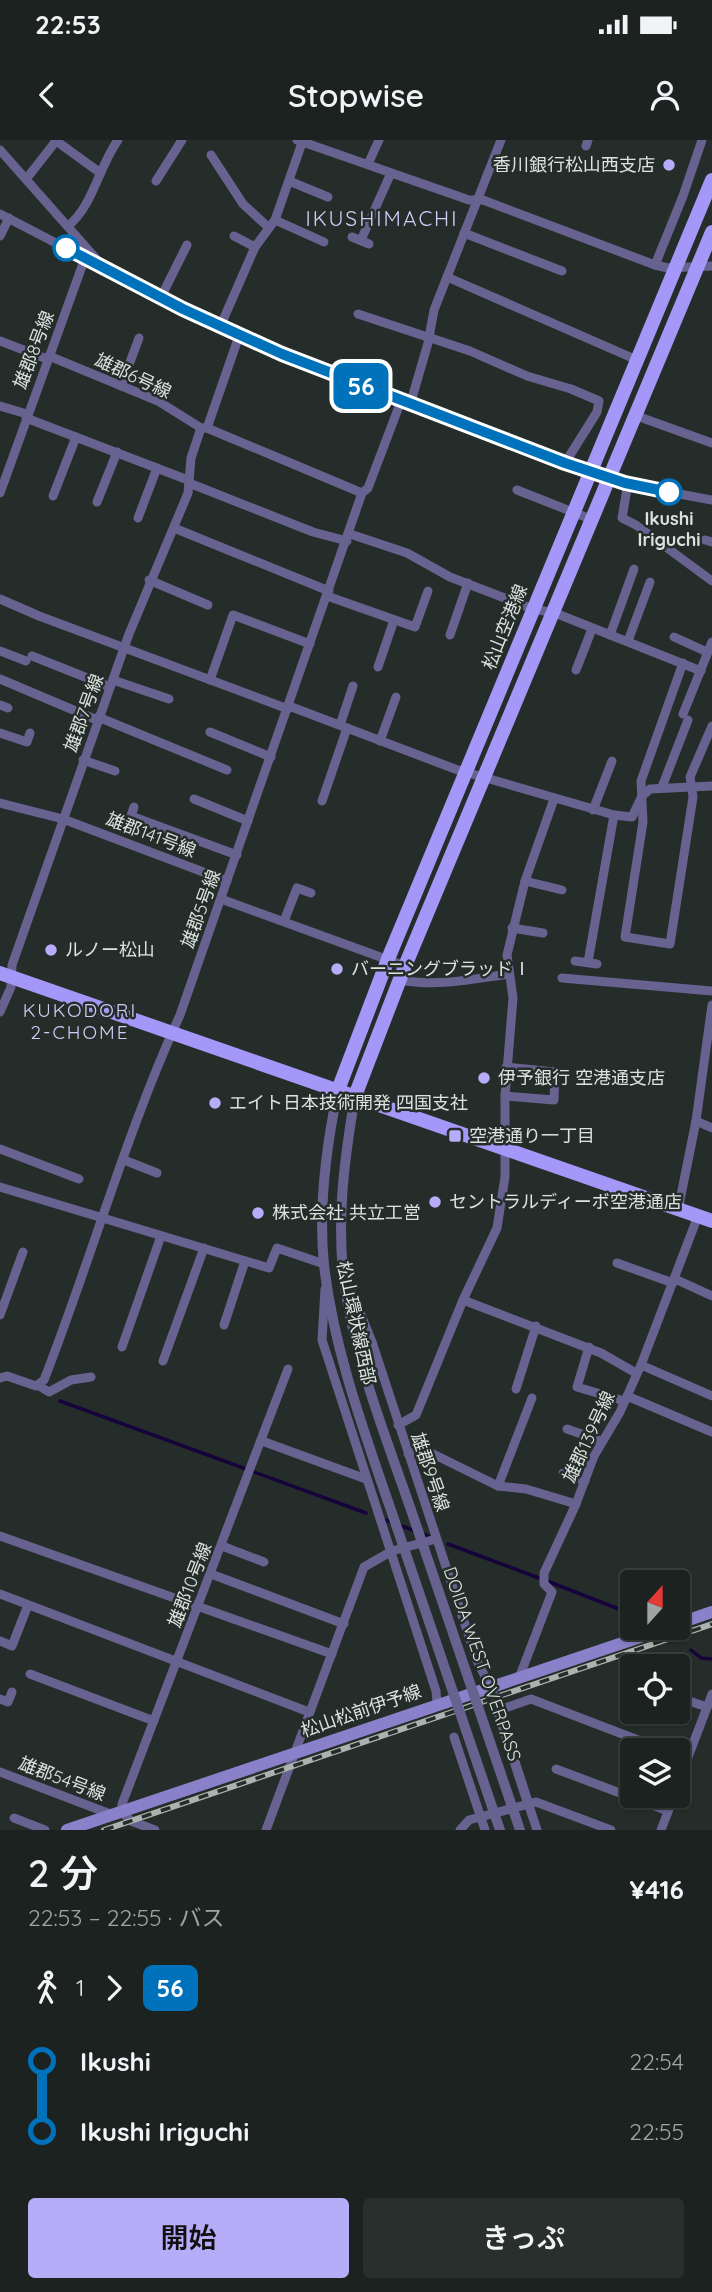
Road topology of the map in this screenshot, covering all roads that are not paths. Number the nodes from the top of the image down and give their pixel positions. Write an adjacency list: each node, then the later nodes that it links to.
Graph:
1 (55, 140): 11 (street); 13 (street)
2 (118, 140): 11 (street)
3 (182, 140): 15 (street)
4 (379, 140): 10 (street)
5 (502, 140): 18 (street, 雄郡5号線)
6 (702, 140): 31 (street)
7 (301, 141): 10 (street); 16 (street)
8 (0, 150): 13 (street)
9 (211, 155): 20 (street)
10 (368, 164): 12 (street)
11 (99, 172): 21 (street)
12 (391, 173): 18 (street); 26 (street)
13 (27, 178): 21 (street)
14 (712, 180): 34 (main road, 松山空港線)
15 (156, 181)
16 (289, 181): 17 (street); 20 (street)
17 (328, 197)
18 (477, 201): 23 (street, 雄郡5号線); 31 (street)
19 (4, 216): 24 (street); 30 (street)
20 (271, 223): 27 (street); 29 (street)
21 (68, 226): 33 (street)
22 (712, 232): 32 (main road)
23 (464, 233): 35 (street); 36 (street, 雄郡5号線)
24 (0, 236)
25 (234, 236): 29 (street)
26 (361, 240)
27 (324, 242)
28 (187, 245): 37 (street)
29 (255, 247): 39 (street)
30 (85, 258): 33 (street); 44 (street, 雄郡8号線)
31 (655, 265): 34 (street)
32 (705, 265): 34 (street); 50 (main road)
33 (102, 266): 37 (street)
34 (677, 267): 45 (main road, 松山空港線)
35 (562, 271)
36 (447, 277): 42 (street, 雄郡5号線); 45 (street)
37 (161, 298): 39 (street)
38 (358, 314): 42 (street)
39 (220, 327): 40 (street)
40 (239, 336): 47 (street); 53 (street, 雄郡7号線)
41 (139, 338): 46 (street)
42 (429, 339): 47 (street, 雄郡5号線); 49 (street)
43 (0, 341): 44 (street, 雄郡6号線)
44 (48, 357): 46 (street, 雄郡6号線); 51 (street, 雄郡8号線)
45 (637, 360): 52 (main road, 松山空港線)
46 (121, 386): 53 (street, 雄郡6号線)
47 (405, 403): 57 (street); 66 (street, 雄郡5号線)
48 (0, 406): 51 (street)
49 (597, 412): 52 (street); 57 (street)
50 (634, 415): 55 (street); 60 (main road)
51 (26, 416): 54 (street); 65 (street, 雄郡8号線)
52 (613, 417): 59 (main road, 松山空港線)
53 (204, 428): 61 (street, 雄郡7号線); 66 (street, 雄郡6号線)
54 (76, 437): 56 (street); 67 (street)
55 (712, 443)
56 (117, 452): 58 (street); 64 (street)
57 (565, 463): 59 (street)
58 (157, 468): 61 (street); 72 (street)
59 (590, 472): 60 (street); 71 (main road, 松山空港線)
60 (609, 478): 62 (street); 73 (main road)
61 (188, 481): 74 (street, 雄郡7号線); 75 (street)
62 (628, 483): 69 (street); 78 (street)
63 (517, 490): 71 (street)
64 (101, 492): 68 (street); 70 (street)
65 (0, 493)
66 (362, 493): 75 (street, 雄郡5号線)
67 (53, 496)
68 (112, 497)
69 (712, 500)
70 (97, 502)
71 (574, 512): 73 (street); 85 (main road, 松山空港線)
72 (138, 518)
73 (593, 520): 86 (main road)
74 (174, 528): 77 (street, 雄郡7号線); 82 (street)
75 (348, 538): 80 (street); 82 (street, 雄郡5号線)
76 (634, 569): 90 (street)
77 (149, 580): 84 (street); 95 (street, 雄郡7号線)
78 (712, 581)
79 (650, 582): 92 (street)
80 (468, 583): 85 (street); 89 (street)
81 (428, 591): 87 (street)
82 (328, 593): 87 (street); 94 (street, 雄郡5号線)
83 (0, 599): 95 (street)
84 (208, 605)
85 (533, 610): 86 (street); 125 (main road, 松山空港線)
86 (555, 613): 88 (street); 126 (main road)
87 (394, 620): 99 (street)
88 (592, 629): 90 (street); 100 (street)
89 (450, 635)
90 (610, 635): 92 (street)
91 (674, 637): 97 (street)
92 (628, 641): 98 (street)
93 (712, 642): 97 (street)
94 (310, 645): 103 (street); 108 (street, 雄郡5号線)
95 (125, 648): 103 (street); 104 (street, 雄郡7号線)
96 (0, 651): 104 (street)
97 (708, 652): 101 (street)
98 (683, 663): 101 (street); 132 (street)
99 (378, 667)
100 (576, 670)
101 (701, 671): 110 (street)
102 (5, 677): 109 (street)
103 (210, 680): 108 (street)
104 (111, 683): 107 (street); 109 (street, 雄郡7号線)
105 (353, 686): 112 (street)
106 (396, 697): 119 (street)
107 (169, 699)
108 (288, 707): 112 (street); 120 (street, 雄郡5号線)
109 (98, 719): 121 (street, 雄郡7号線); 123 (street)
110 (685, 721): 115 (street); 129 (street)
111 (224, 726): 118 (street)
112 (343, 726): 119 (street); 131 (street)
113 (712, 726): 130 (street)
114 (210, 732): 118 (street)
115 (695, 732)
116 (0, 733): 117 (street)
117 (30, 733)
118 (220, 736): 120 (street)
119 (380, 741): 125 (street)
120 (271, 757): 141 (street, 雄郡5号線)
121 (83, 760): 124 (street); 140 (street, 雄郡7号線)
122 (612, 761): 137 (street)
123 (227, 770)
124 (115, 771)
125 (467, 773): 126 (street); 151 (main road, 松山空港線)
126 (486, 779): 134 (street); 154 (main road)
127 (314, 786): 131 (street)
128 (712, 786): 130 (street)
129 (662, 787): 130 (street); 132 (street)
130 (691, 787): 132 (street)
131 (325, 790): 135 (street)
132 (642, 796): 139 (street)
133 (194, 799): 141 (street)
134 (554, 799): 137 (street); 144 (street, 雄郡9号線)
135 (322, 801)
136 (0, 803): 140 (street, 雄郡141号線)
137 (593, 810): 139 (street)
138 (133, 812): 142 (street)
139 (614, 815): 153 (street)
140 (63, 819): 143 (street, 雄郡141号線); 155 (street, 雄郡7号線)
141 (248, 821): 142 (street, 雄郡5号線)
142 (237, 855): 143 (street, 雄郡5号線)
143 (228, 881): 147 (street, 雄郡5号線)
144 (525, 881): 145 (street); 149 (street, 雄郡9号線)
145 (562, 890)
146 (311, 893): 148 (street)
147 (221, 899): 148 (street); 162 (street, 雄郡5号線)
148 (284, 921): 151 (street)
149 (512, 928): 150 (street); 156 (street, 雄郡9号線)
150 (543, 933)
151 (388, 959): 154 (street); 165 (main road, 松山空港線)
152 (575, 961): 153 (street)
153 (596, 965): 158 (street)
154 (402, 973): 156 (street); 166 (main road)
155 (6, 974): 161 (street, 雄郡7号線); 162 (main road)
156 (509, 974): 164 (street, 雄郡9号線)
157 (562, 978): 158 (street)
158 (600, 981): 159 (street)
159 (712, 991)
160 (712, 1005): 163 (street)
161 (0, 1012)
162 (171, 1034): 165 (main road); 172 (street, 雄郡5号線)
163 (708, 1059): 168 (street)
164 (506, 1067): 167 (street, 雄郡9号線); 167 (street)
165 (338, 1090): 166 (main road); 185 (street, 松山環状線西部)
166 (355, 1096): 171 (main road); 184 (street, 松山環状線西部)
167 (505, 1096): 171 (street, 雄郡9号線)
168 (696, 1121): 169 (street); 176 (street)
169 (712, 1128)
170 (0, 1149): 174 (street)
171 (505, 1150): 176 (main road); 188 (street, 雄郡9号線)
172 (124, 1160): 173 (street); 177 (street, 雄郡5号線)
173 (157, 1172)
174 (79, 1179)
175 (0, 1186): 177 (street)
176 (678, 1210): 178 (main road)
177 (102, 1219): 179 (street); 199 (street, 雄郡5号線)
178 (705, 1219): 186 (street, 雄郡139号線)
179 (161, 1236): 180 (street); 192 (street)
180 (204, 1248): 182 (street); 194 (street)
181 (23, 1252): 189 (street)
182 (245, 1261): 185 (street); 190 (street)
183 (617, 1263): 186 (street)
184 (343, 1268): 204 (street); 215 (street, 松山環状線西部)
185 (325, 1270): 211 (street); 216 (street, 松山環状線西部)
186 (674, 1281): 187 (street); 195 (street, 雄郡139号線)
187 (712, 1296)
188 (463, 1300): 191 (street); 204 (street, 雄郡9号線)
189 (0, 1315)
190 (224, 1325)
191 (536, 1326): 193 (street); 200 (street)
192 (122, 1347)
193 (589, 1348): 195 (street); 203 (street)
194 (163, 1361)
195 (638, 1369): 201 (street); 203 (street, 雄郡139号線)
196 (288, 1370): 207 (street, 雄郡10号線)
197 (0, 1376): 199 (street)
198 (91, 1377): 199 (street)
199 (39, 1385)
200 (516, 1389)
201 (712, 1396)
202 (532, 1398): 213 (street)
203 (626, 1398): 206 (street); 208 (street, 雄郡139号線)
204 (398, 1424): 209 (street, 雄郡9号線)
205 (567, 1429): 208 (street)
206 (712, 1432)
207 (262, 1441): 211 (street); 219 (street, 雄郡10号線)
208 (601, 1441): 212 (street, 雄郡139号線)
209 (408, 1454): 213 (street, 雄郡139号線); 218 (street, 雄郡9号線)
210 (563, 1473): 212 (street)
211 (366, 1479): 220 (street)
212 (585, 1480): 214 (street, 雄郡139号線)
213 (498, 1486): 214 (street, 雄郡139号線)
214 (576, 1504): 235 (street)
215 (411, 1510): 269 (street, DOIDA WEST OVERPASS, bridge)
216 (393, 1516): 268 (street, DOIDA WEST OVERPASS, bridge)
217 (0, 1536): 225 (street)
218 (436, 1539): 220 (street, 雄郡9号線); 238 (street)
219 (222, 1546): 221 (street); 222 (street, 雄郡10号線)
220 (392, 1551): 228 (street, 雄郡9号線); 244 (street)
221 (264, 1562)
222 (211, 1574): 225 (street, 雄郡10号線); 228 (street)
223 (0, 1594): 224 (street)
224 (28, 1605): 230 (street); 232 (street)
225 (199, 1606): 231 (street); 232 (street, 雄郡10号線)
226 (712, 1612): 227 (main road)
227 (690, 1620)
228 (344, 1624): 231 (street, 雄郡9号線)
229 (631, 1640): 235 (main road, 松山松前伊予線)
230 (0, 1641)
231 (332, 1654): 247 (street, 雄郡9号線)
232 (177, 1661): 247 (street); 248 (street, 雄郡10号線)
233 (58, 1673): 236 (street)
234 (30, 1674): 236 (street)
235 (519, 1678): 238 (main road, 松山松前伊予線)
236 (54, 1683): 241 (street)
237 (92, 1685): 241 (street)
238 (490, 1686): 244 (main road, 松山松前伊予線); 246 (street)
239 (12, 1692): 242 (street)
240 (712, 1694): 245 (street)
241 (87, 1696): 248 (street)
242 (0, 1699)
243 (690, 1701): 245 (street)
244 (437, 1703): 252 (main road, 松山松前伊予線)
245 (707, 1707): 251 (street)
246 (499, 1710): 250 (street); 255 (street)
247 (309, 1712): 252 (street, 雄郡9号線)
248 (154, 1721): 258 (street, 雄郡10号線)
249 (454, 1737): 259 (street)
250 (633, 1738)
251 (690, 1751)
252 (294, 1753): 258 (main road, 松山松前伊予線); 265 (street, 雄郡9号線)
253 (563, 1768): 257 (street)
254 (0, 1772): 258 (street, 雄郡54号線)
255 (528, 1803): 259 (street); 270 (street); 271 (street)
256 (669, 1808): 257 (street)
257 (668, 1811): 272 (street)
258 (122, 1816): 261 (street, 雄郡54号線); 263 (main road, 松山松前伊予線)
259 (480, 1817): 266 (street); 267 (street)
260 (15, 1818): 262 (street)
261 (140, 1828): 264 (street, 雄郡54号線)
262 (45, 1830)
263 (67, 1830)
264 (155, 1830)
265 (266, 1830)
266 (460, 1830)
267 (485, 1830)
268 (500, 1830)
269 (520, 1830)
270 (537, 1830)
271 (611, 1830)
272 (661, 1830)

